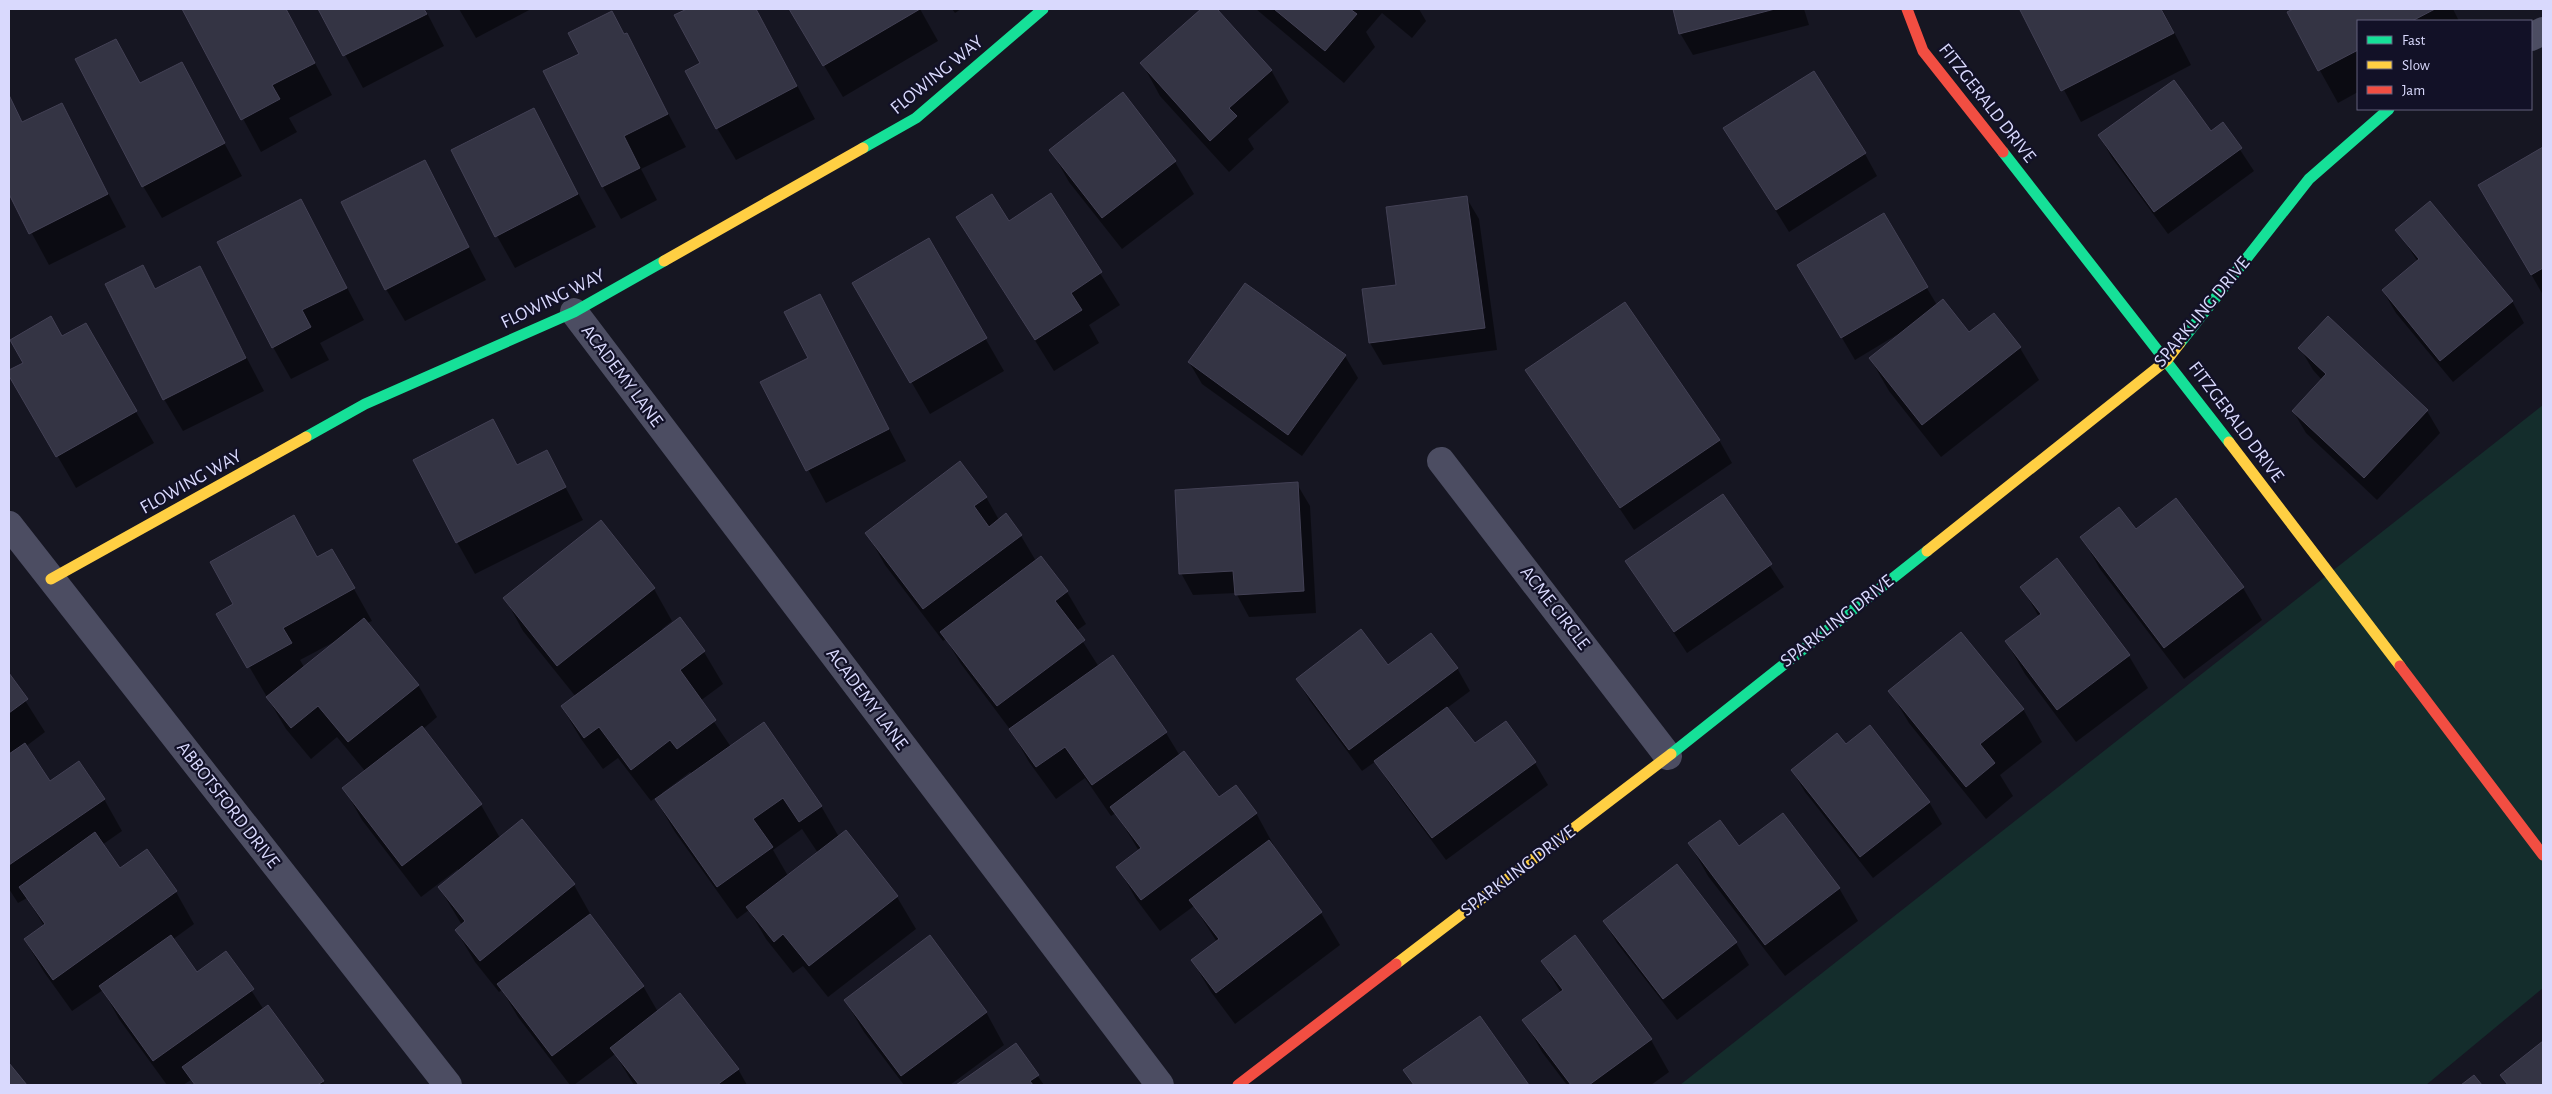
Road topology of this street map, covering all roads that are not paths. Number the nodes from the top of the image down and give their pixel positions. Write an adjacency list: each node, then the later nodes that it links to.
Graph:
1 (1043, 9): 4 (street, FLOWING WAY)
2 (1907, 9): 5 (street, FITZGERALD DRIVE)
3 (2388, 110): 5 (street, SPARKLING DRIVE)
4 (574, 312): 8 (street, FLOWING WAY); 12 (street, ACADEMY LANE)
5 (2167, 360): 9 (street, SPARKLING DRIVE); 10 (street, FITZGERALD DRIVE)
6 (1442, 461): 9 (street, ACME CIRCLE)
7 (9, 525): 8 (street, ABBOTSFORD DRIVE)
8 (51, 580): 11 (street, ABBOTSFORD DRIVE)
9 (1668, 756): 13 (street, SPARKLING DRIVE)
10 (2543, 855)
11 (448, 1085)
12 (1160, 1085)
13 (1238, 1085)

